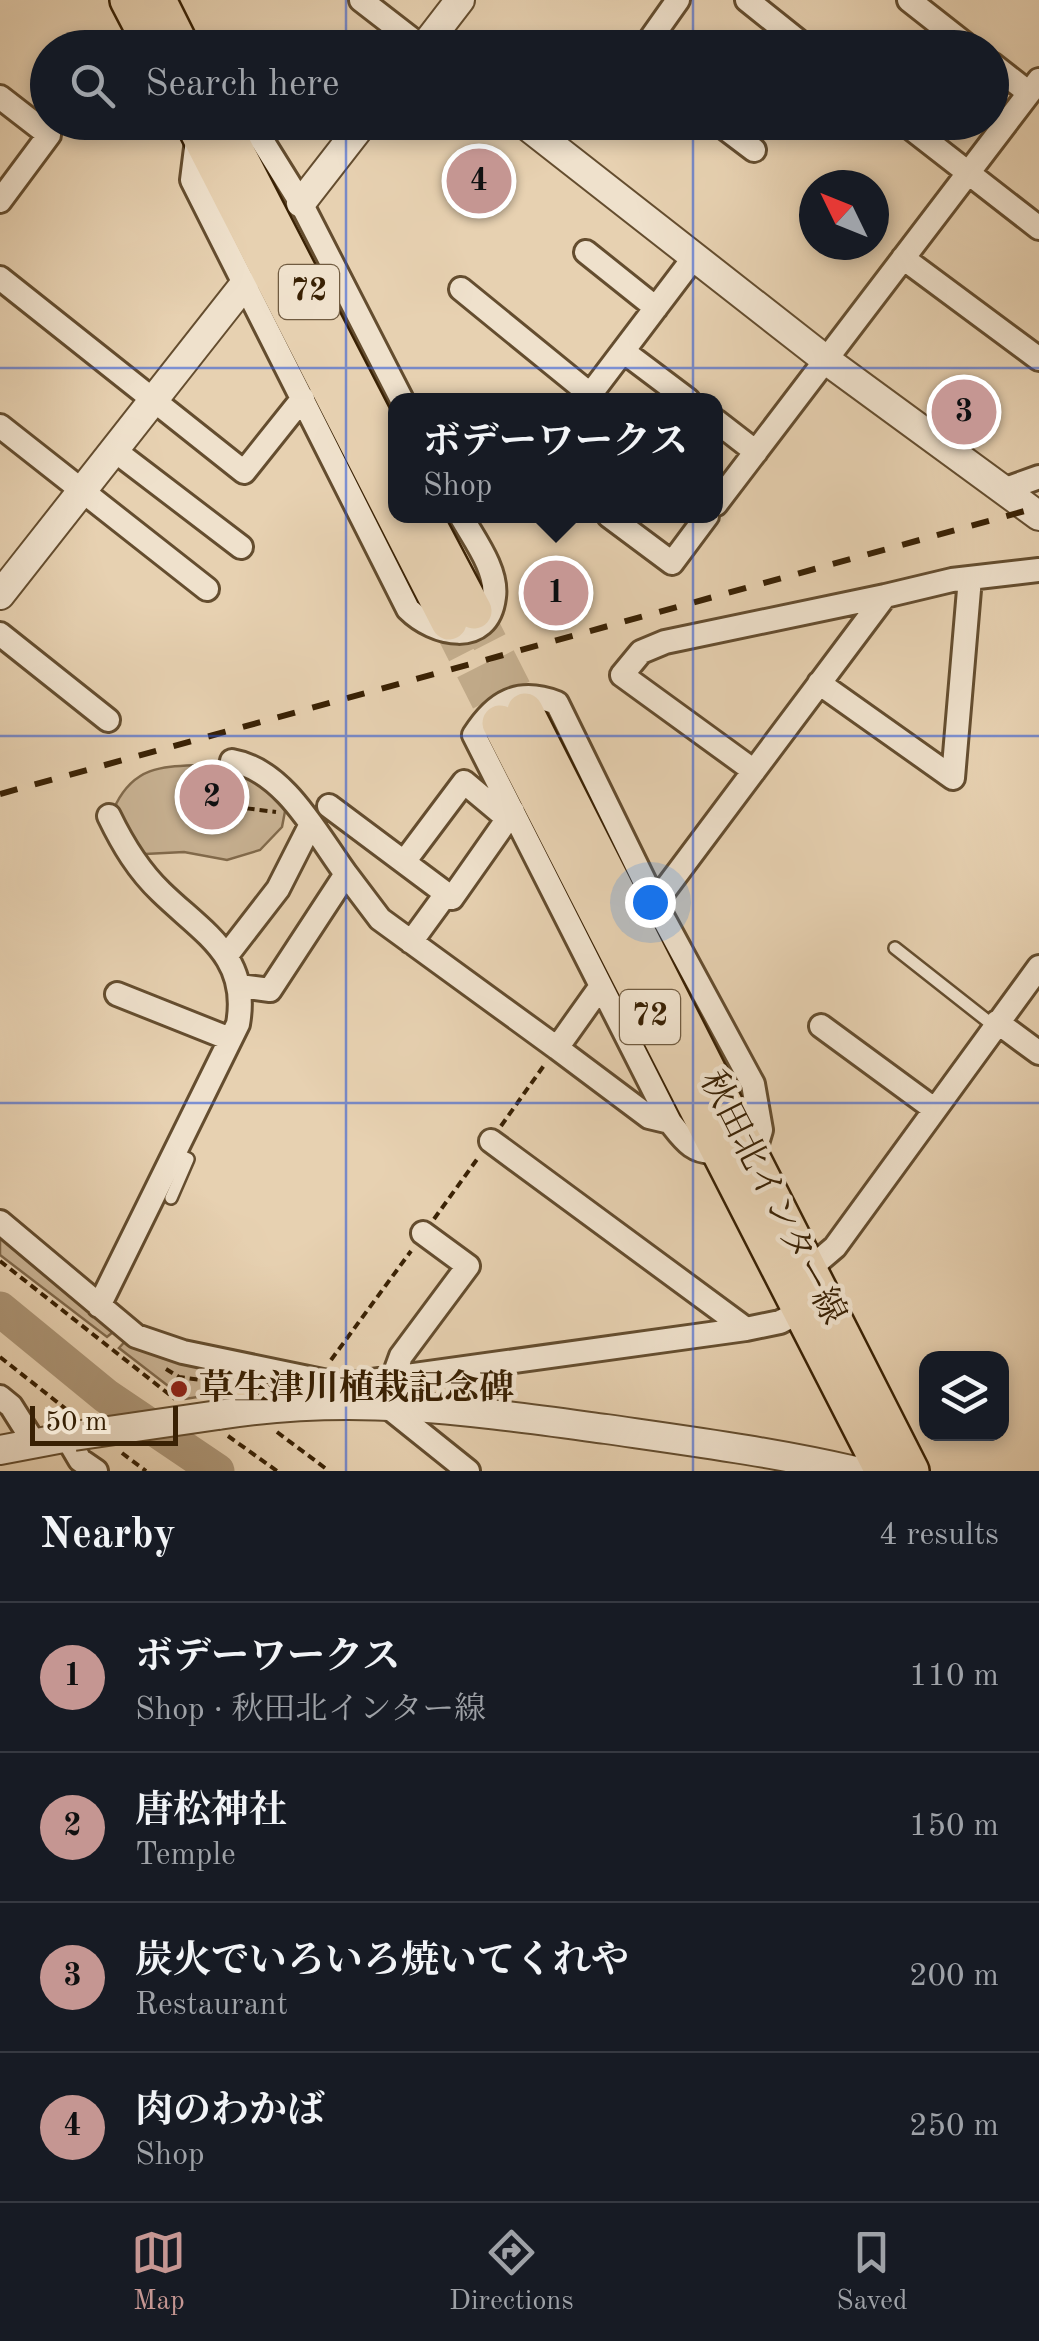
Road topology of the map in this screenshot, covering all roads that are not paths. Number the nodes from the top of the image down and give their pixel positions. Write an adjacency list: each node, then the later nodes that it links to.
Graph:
1 (128, 0): 8 (main road)
2 (158, 0): 9 (main road)
3 (362, 0): 10 (street)
4 (460, 0): 11 (street)
5 (678, 0): 12 (street)
6 (746, 0): 13 (street)
7 (910, 0): 14 (street)
8 (144, 30)
9 (173, 30)
10 (400, 30)
11 (437, 30)
12 (657, 30)
13 (784, 30)
14 (948, 30)
15 (1009, 73): 16 (street)
16 (1035, 88): 19 (street)
17 (0, 97): 18 (street)
18 (30, 120)
19 (1009, 121)
20 (45, 140): 32 (street)
21 (220, 140): 39 (street)
22 (230, 140): 53 (main road, 72)
23 (230, 140): 56 (main road, 72)
24 (234, 140): 33 (street)
25 (350, 140): 33 (street)
26 (545, 140): 36 (street)
27 (741, 140): 30 (street)
28 (925, 140): 31 (street)
29 (994, 140): 31 (street)
30 (754, 150)
31 (968, 174): 34 (street); 37 (street)
32 (0, 201)
33 (301, 203): 45 (street)
34 (1039, 228)
35 (586, 252): 41 (street)
36 (695, 256): 41 (street); 44 (street)
37 (904, 258): 43 (street); 44 (street)
38 (0, 278): 50 (street)
39 (244, 285): 49 (street); 50 (street)
40 (461, 289): 46 (street)
41 (656, 308): 42 (street)
42 (623, 351): 47 (street); 48 (street)
43 (1039, 359)
44 (826, 360): 55 (street); 58 (street)
45 (398, 393)
46 (582, 393)
47 (592, 393)
48 (679, 393)
49 (303, 398): 50 (street); 64 (street)
50 (153, 401): 54 (street)
51 (0, 426): 59 (street)
52 (723, 426): 55 (street)
53 (388, 446)
54 (114, 450): 59 (street); 67 (street)
55 (756, 452): 60 (street)
56 (388, 466)
57 (1039, 477): 58 (street)
58 (1003, 490): 61 (street)
59 (84, 491): 70 (street); 71 (street)
60 (723, 495)
61 (1039, 516)
62 (416, 523): 63 (main road, 72)
63 (427, 523)
64 (465, 523)
65 (618, 523): 66 (street)
66 (703, 523)
67 (240, 547)
68 (1039, 570): 69 (street)
69 (970, 578): 72 (street); 74 (street)
70 (207, 589)
71 (0, 594)
72 (886, 596): 74 (street); 77 (street)
73 (0, 634): 75 (street)
74 (819, 683): 77 (street)
75 (108, 720)
76 (232, 762): 81 (street)
77 (754, 771): 85 (street)
78 (330, 806): 82 (street)
79 (510, 814): 82 (street); 84 (street); 85 (street); 91 (street)
80 (109, 816): 88 (street)
81 (305, 820): 83 (street); 88 (street)
82 (404, 862): 84 (street)
83 (346, 874): 86 (street); 90 (street)
84 (446, 894): 86 (street)
85 (655, 903): 103 (street)
86 (411, 942): 96 (street)
87 (894, 948): 93 (lane)
88 (227, 955): 90 (street)
89 (1039, 968): 93 (street)
90 (239, 986): 95 (street)
91 (601, 986): 96 (street); 99 (street)
92 (117, 994): 95 (street)
93 (995, 1024): 97 (street); 98 (street)
94 (822, 1026): 98 (street)
95 (230, 1039): 102 (street)
96 (557, 1048): 99 (street)
97 (1039, 1053)
98 (934, 1109): 107 (street)
99 (670, 1122): 101 (street)
100 (491, 1140): 109 (street)
101 (718, 1151): 103 (main road, 秋田北インター線 / 72); 107 (main road, 秋田北インター線 / 72)
102 (177, 1154): 104 (lane); 108 (street)
103 (752, 1160): 107 (main road, 秋田北インター線 / 72)
104 (171, 1198)
105 (0, 1222): 108 (street)
106 (423, 1233): 110 (street)
107 (805, 1291): 109 (street); 118 (main road, 秋田北インター線 / 72); 119 (main road, 秋田北インター線 / 72)
108 (99, 1306): 110 (street)
109 (746, 1329): 110 (street)
110 (370, 1392): 112 (street, bridge); 116 (street); 117 (street)
111 (0, 1397): 113 (street)
112 (71, 1437): 113 (street); 115 (street)
113 (35, 1444): 114 (street)
114 (0, 1450)
115 (96, 1471)
116 (468, 1471)
117 (855, 1471)
118 (883, 1471)
119 (911, 1471)

